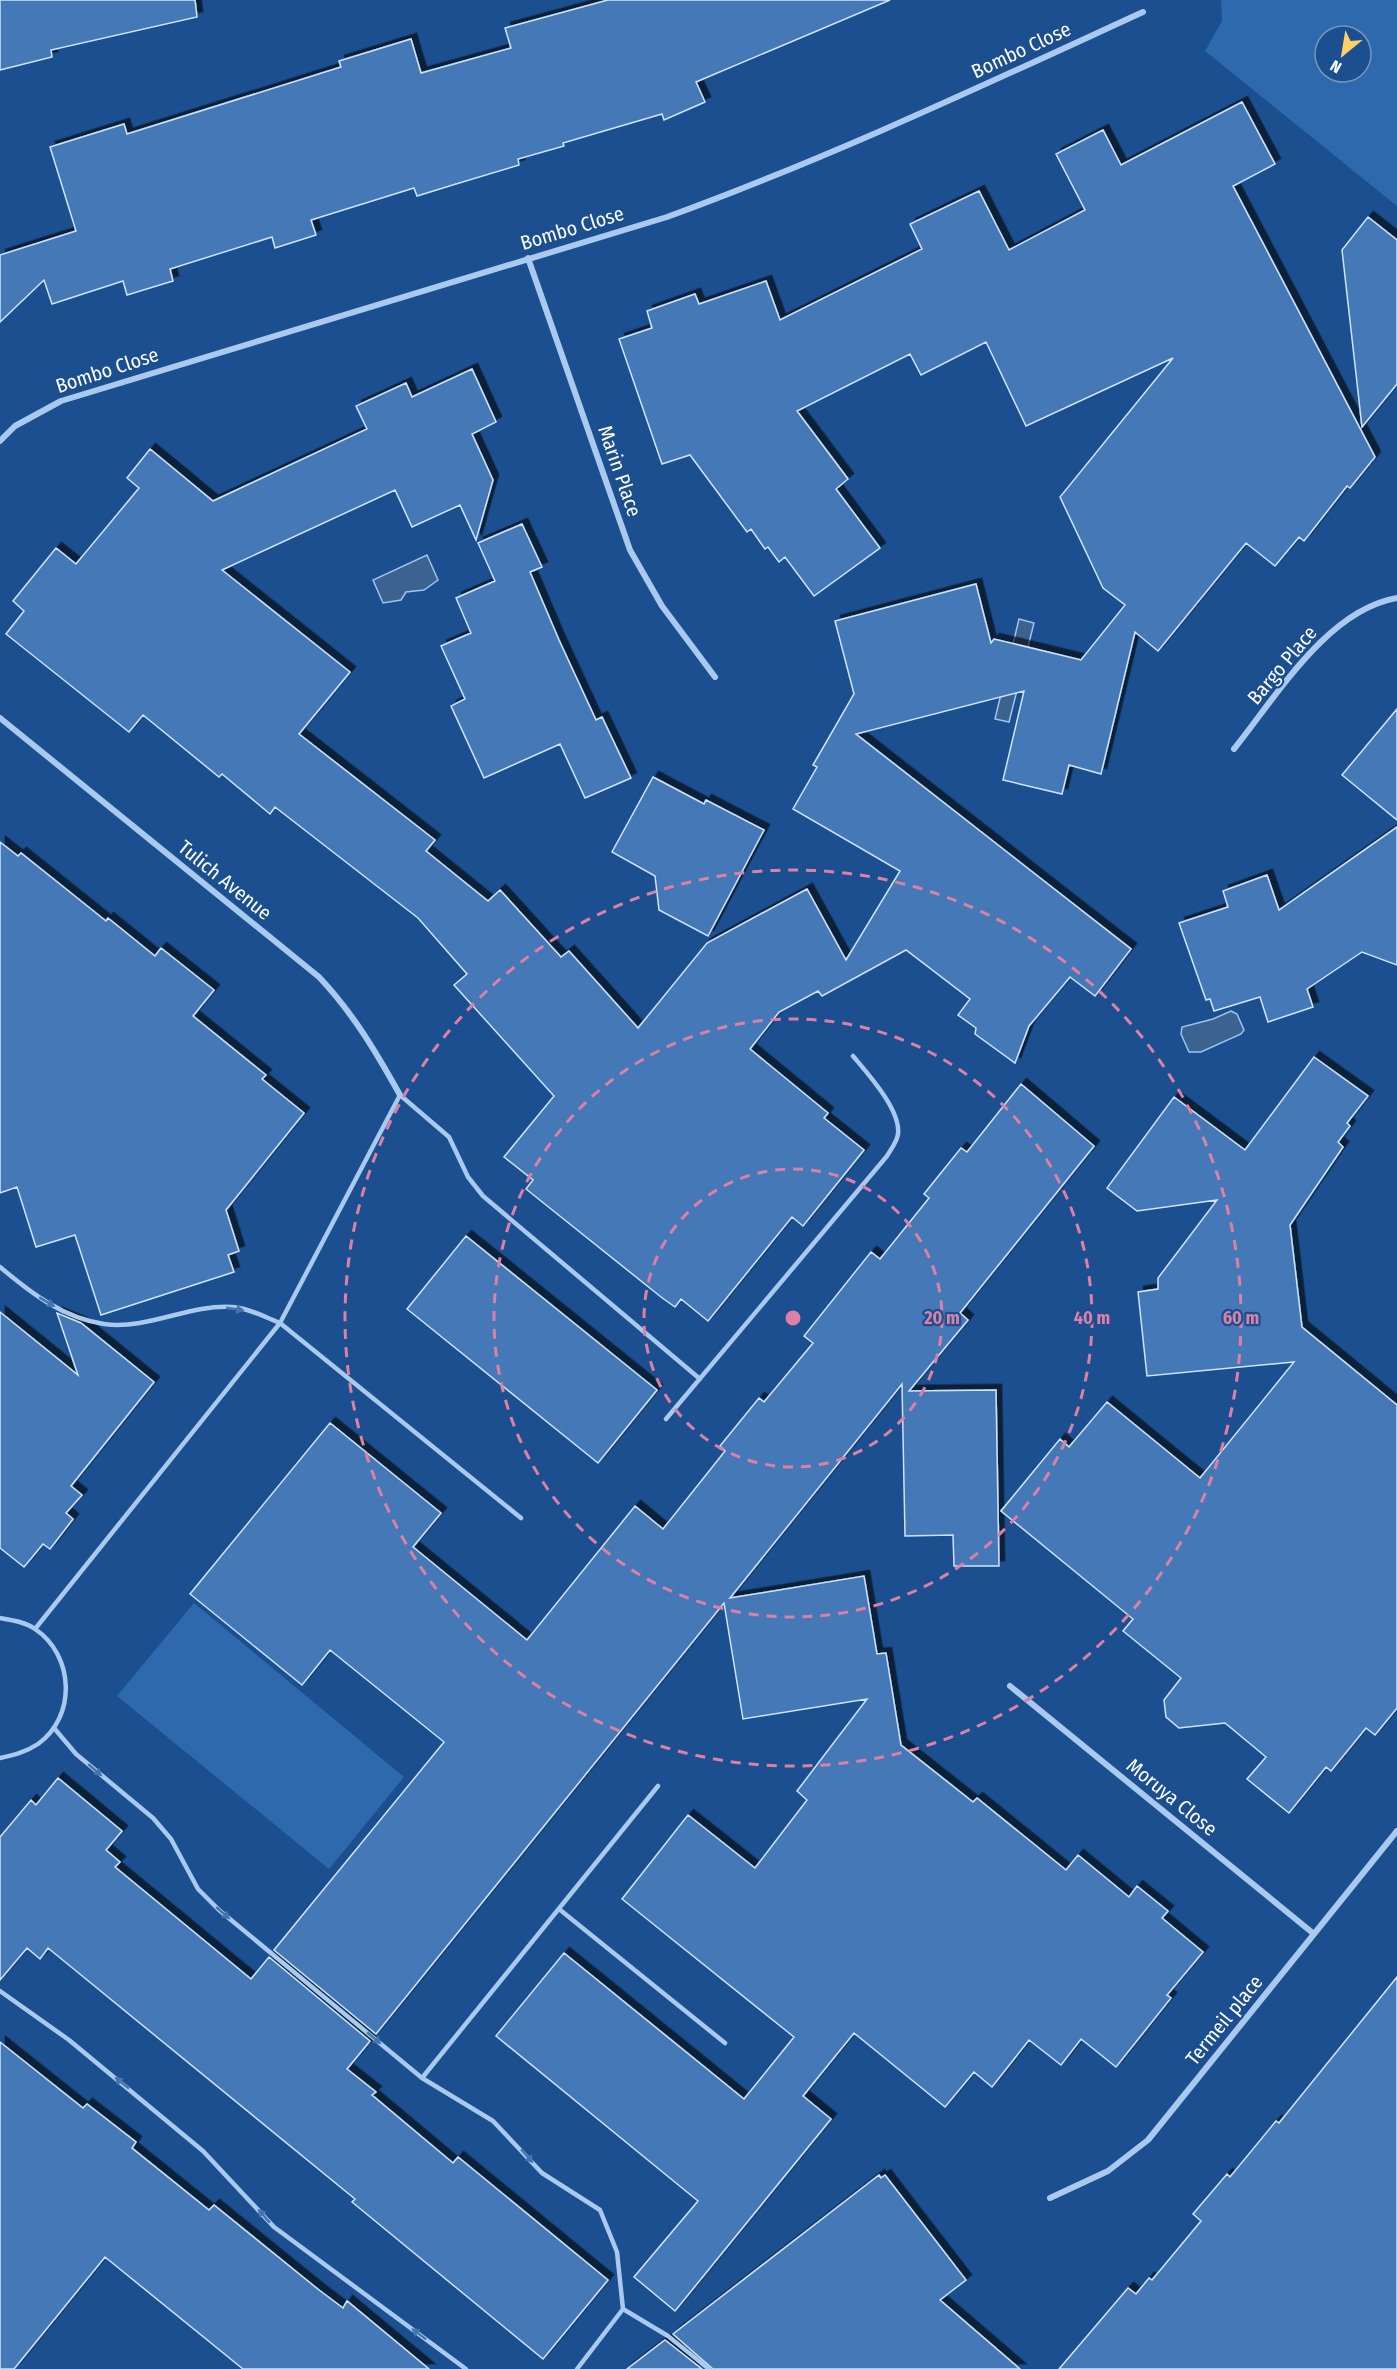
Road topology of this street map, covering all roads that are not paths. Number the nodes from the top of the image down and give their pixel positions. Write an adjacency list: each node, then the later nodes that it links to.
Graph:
1 (1143, 12): 2 (street, Bombo Close)
2 (528, 258): 3 (street, Bombo Close); 5 (street, Marin Place)
3 (0, 441)
4 (1397, 598): 7 (street, Bargo Place)
5 (715, 677)
6 (0, 718): 9 (street, Tulich Avenue)
7 (1234, 749)
8 (853, 1056): 12 (lane)
9 (400, 1095): 11 (lane); 12 (lane)
10 (0, 1267): 11 (lane, one-way to 11)
11 (280, 1323): 14 (lane); 16 (lane)
12 (700, 1378): 13 (lane)
13 (666, 1419)
14 (521, 1518)
15 (0, 1618): 16 (lane)
16 (35, 1629): 18 (lane)
17 (1010, 1686): 23 (street, Moruya Close)
18 (54, 1728): 19 (lane); 26 (lane, one-way to 26)
19 (0, 1758)
20 (658, 1786): 22 (lane)
21 (1397, 1831): 23 (street, Termeil place)
22 (559, 1909): 25 (lane); 26 (lane)
23 (1314, 1934): 27 (street, Termeil place)
24 (0, 1991): 29 (lane, one-way to 24)
25 (725, 2043)
26 (422, 2078): 28 (lane, one-way to 28)
27 (1050, 2198)
28 (623, 2309): 30 (lane); 31 (lane)
29 (466, 2369)
30 (577, 2369)
31 (709, 2369)

